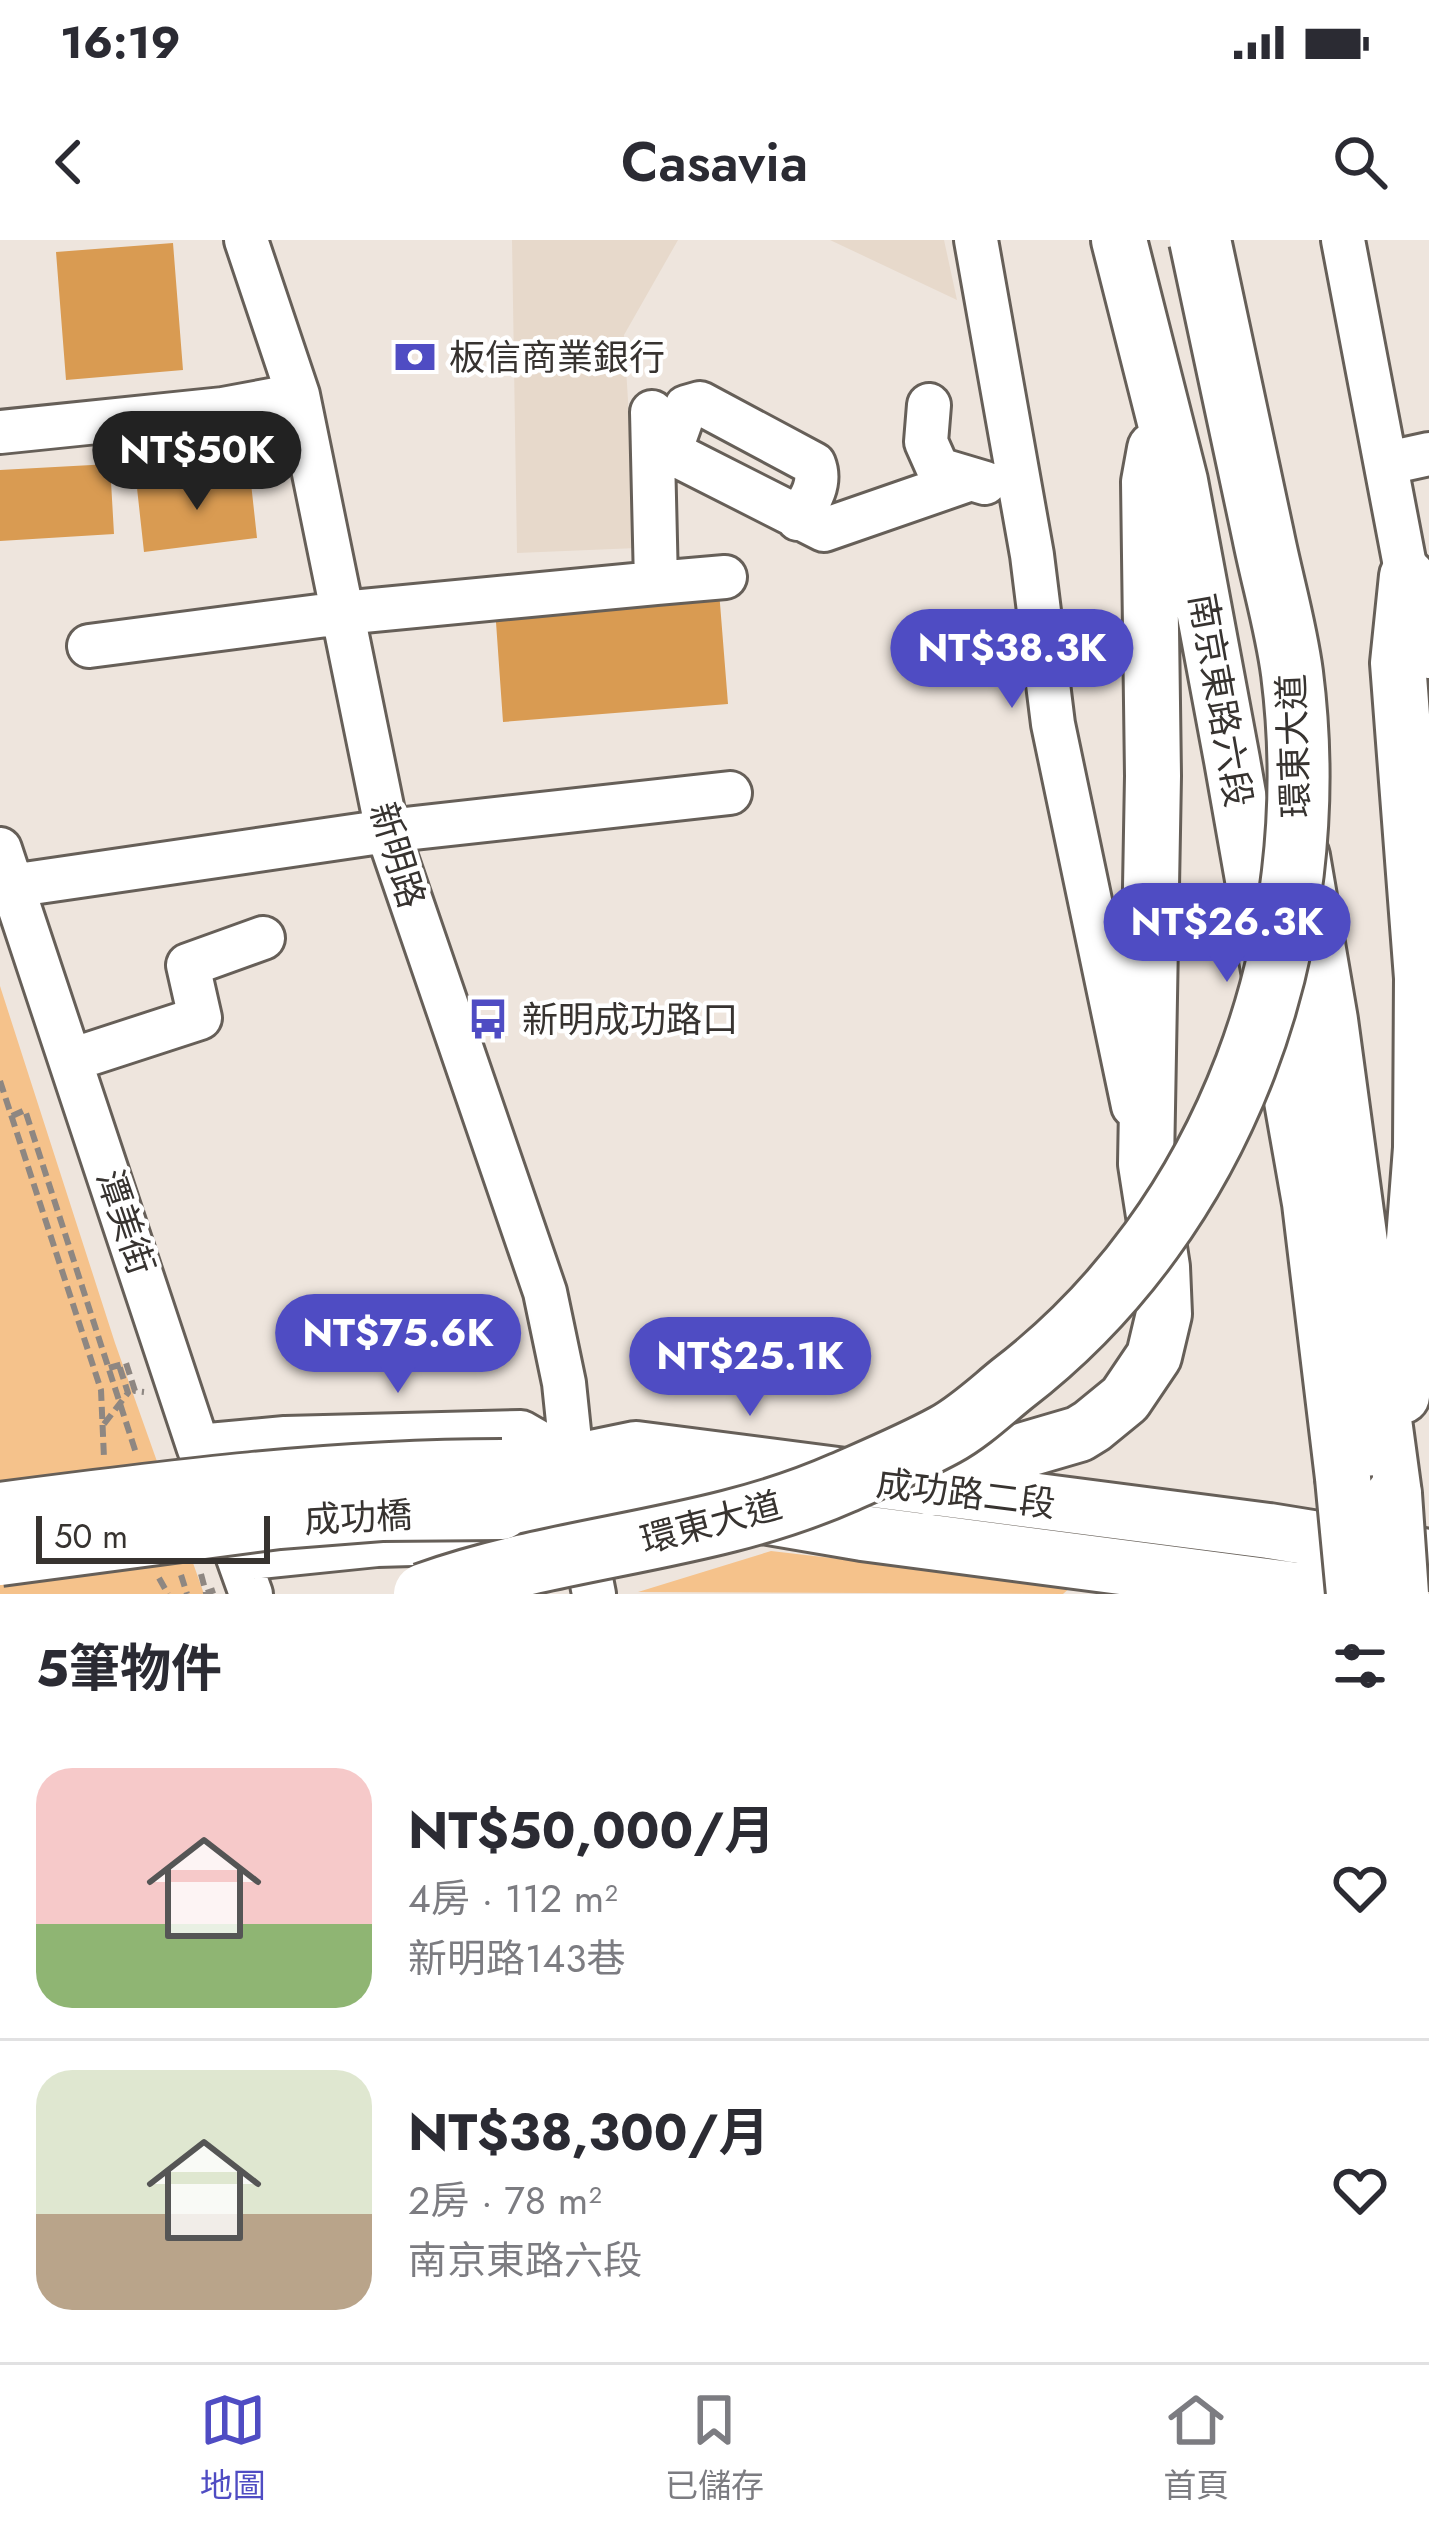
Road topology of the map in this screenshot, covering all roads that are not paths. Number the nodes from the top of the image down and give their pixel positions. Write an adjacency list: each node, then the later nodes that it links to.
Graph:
1 (246, 240): 8 (street, 新明路)
2 (976, 240): 16 (street)
3 (1119, 240): 11 (main road, 南京東路六段)
4 (1160, 240): 41 (highway, 環東大道, bridge)
5 (1188, 240): 34 (main road, 南京東路六段)
6 (1200, 240): 41 (highway, 環東大道, bridge)
7 (1342, 240): 14 (street)
8 (298, 395): 12 (street); 21 (street, 新明路)
9 (929, 405): 15 (street)
10 (652, 412): 20 (street)
11 (1161, 417): 29 (main road); 43 (main road, 南京東路六段, bridge)
12 (0, 432)
13 (1429, 454): 14 (street)
14 (1388, 463): 18 (street)
15 (971, 479): 16 (street); 17 (street)
16 (1021, 494): 29 (street)
17 (799, 518)
18 (1407, 576): 23 (street); 34 (main road)
19 (725, 577): 20 (street)
20 (656, 583): 21 (street)
21 (342, 613): 22 (street); 25 (street, 新明路)
22 (89, 646)
23 (1429, 657)
24 (730, 793): 25 (street)
25 (387, 831): 26 (street); 31 (street, 新明路)
26 (6, 867): 28 (street, 潭美街)
27 (262, 938): 28 (street)
28 (71, 1060): 30 (street, 潭美街)
29 (1146, 1164): 32 (main road)
30 (198, 1446): 31 (street); 38 (street, 潭美街)
31 (575, 1485): 32 (main road, 成功路二段); 33 (main road, 成功路二段); 38 (street); 39 (main road, 成功路二段); 42 (street, 新明路)
32 (931, 1489): 36 (main road, 成功路二段)
33 (502, 1490): 35 (main road, 成功橋, bridge); 37 (main road, 成功橋, bridge)
34 (1394, 1494): 44 (main road, bridge)
35 (0, 1510)
36 (1429, 1557)
37 (0, 1558)
38 (246, 1576)
39 (1123, 1582): 40 (main road, 成功路二段)
40 (1297, 1591)
41 (422, 1594)
42 (594, 1594)
43 (1354, 1594)
44 (1401, 1594)

